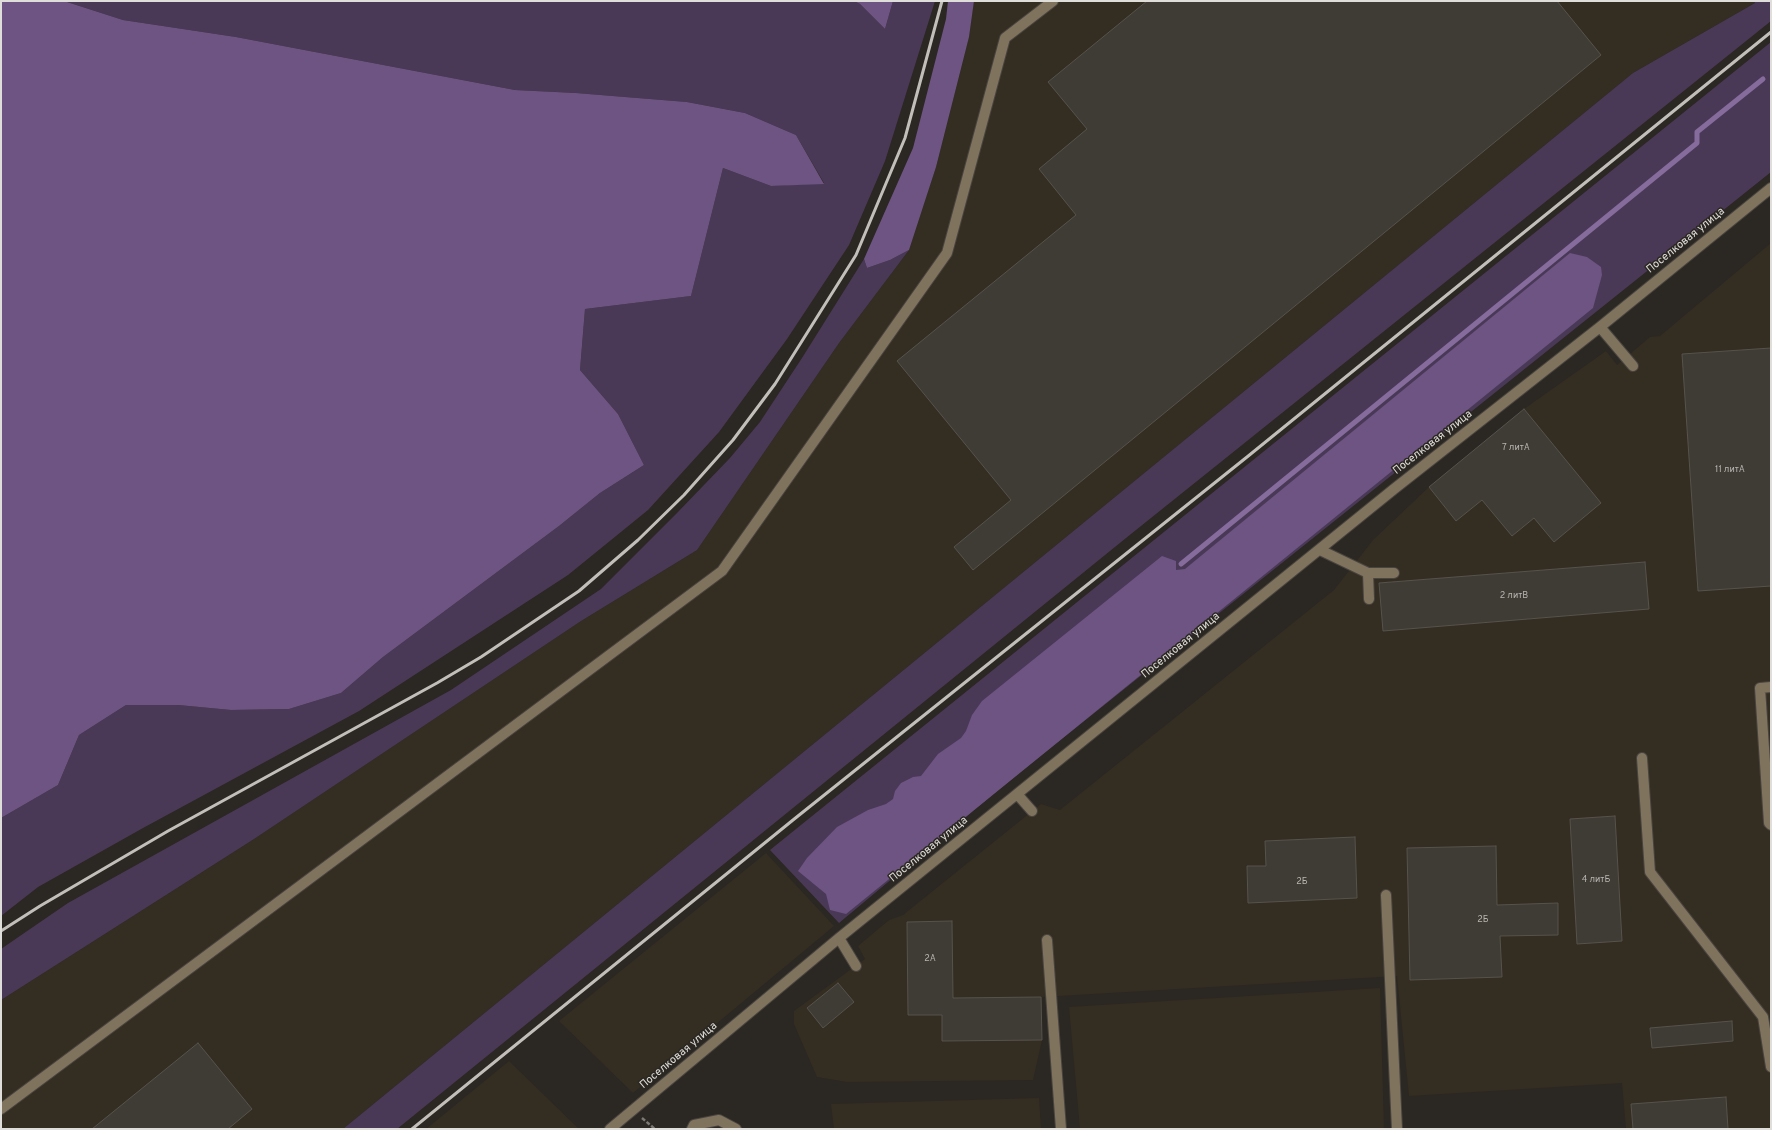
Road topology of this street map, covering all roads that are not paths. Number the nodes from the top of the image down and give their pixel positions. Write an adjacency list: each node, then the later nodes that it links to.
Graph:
1 (1053, 1): 19 (street)
2 (1771, 188): 3 (street, Поселковая улица)
3 (1600, 327): 4 (street); 5 (street, Поселковая улица)
4 (1633, 366)
5 (1320, 550): 6 (street); 11 (street, Поселковая улица)
6 (1368, 573): 7 (street); 8 (street)
7 (1394, 573)
8 (1368, 599)
9 (1771, 687): 13 (street)
10 (1642, 758): 18 (street)
11 (1017, 794): 12 (street); 15 (street, Поселковая улица)
12 (1032, 811)
13 (1771, 825)
14 (1386, 895): 24 (street)
15 (839, 938): 17 (street); 20 (street, Поселковая улица)
16 (1047, 940): 23 (street)
17 (856, 966)
18 (1771, 1067)
19 (1, 1109)
20 (610, 1129)
21 (692, 1129): 22 (street)
22 (736, 1129)
23 (1061, 1129)
24 (1397, 1129)

